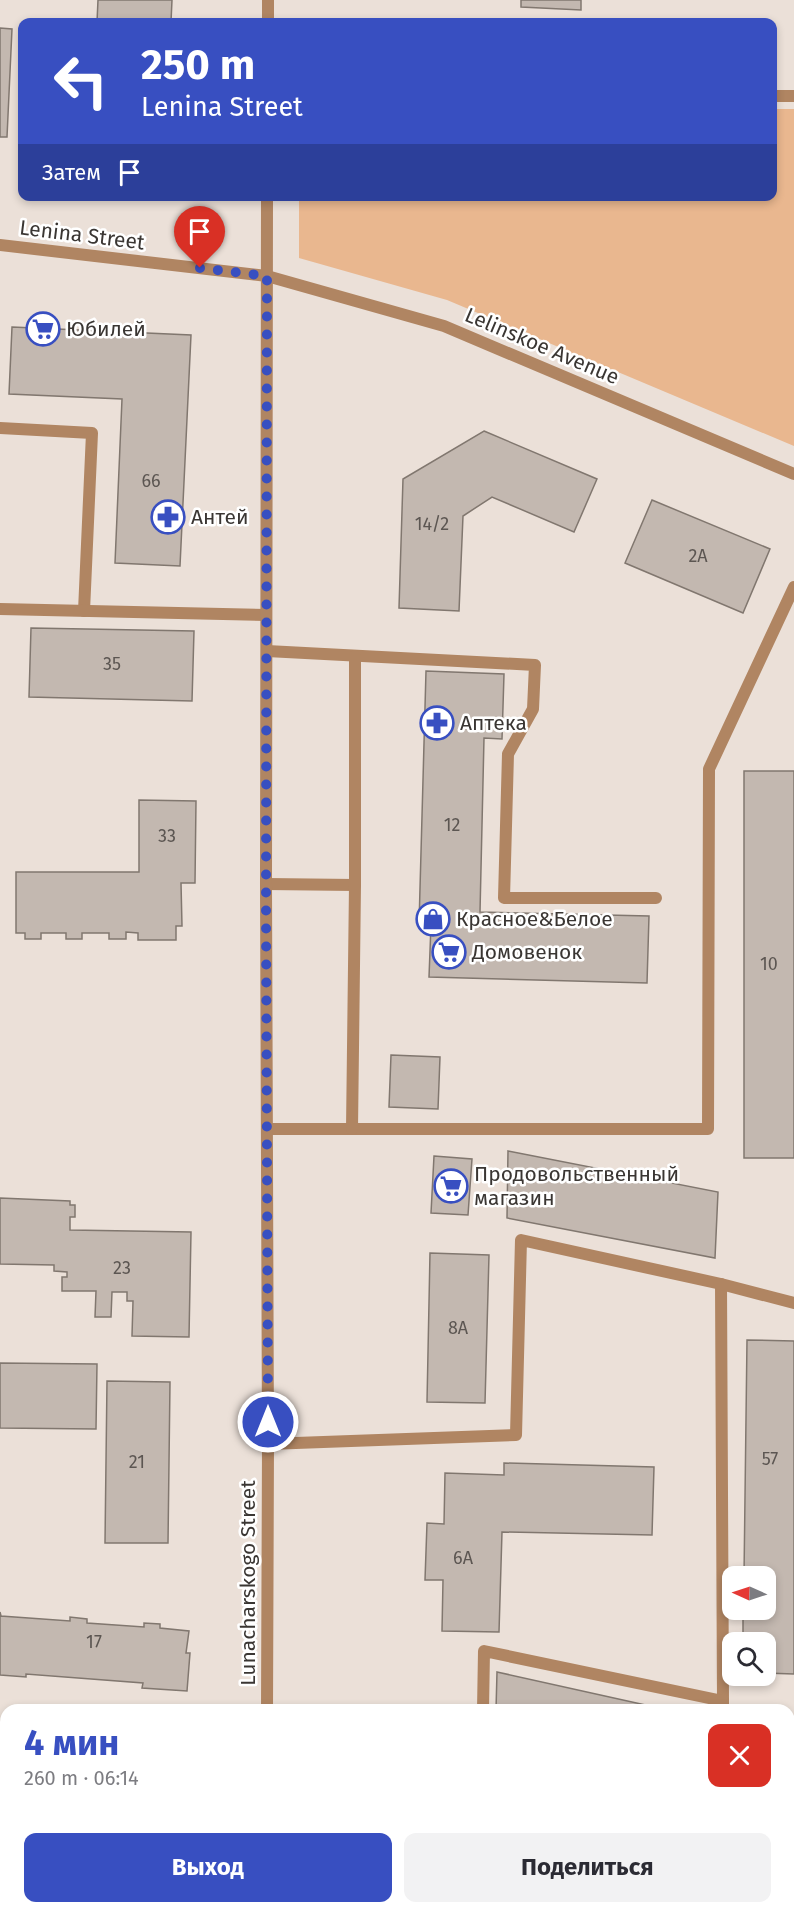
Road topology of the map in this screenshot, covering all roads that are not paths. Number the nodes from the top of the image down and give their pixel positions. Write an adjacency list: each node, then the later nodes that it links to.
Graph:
1 (268, 0): 2 (street)
2 (268, 18)
3 (777, 96): 4 (street)
4 (794, 96)
5 (267, 201): 7 (street, Lunacharskogo Street)
6 (0, 244): 7 (street, Lenina Street)
7 (267, 276): 9 (street, Lelinskoe Avenue); 13 (street, Lunacharskogo Street)
8 (0, 428): 12 (street)
9 (794, 474)
10 (794, 587): 20 (street)
11 (0, 609): 12 (street)
12 (84, 611): 13 (street)
13 (266, 615): 14 (street, Lunacharskogo Street)
14 (267, 651): 15 (street); 16 (street, Lunacharskogo Street)
15 (355, 656): 17 (street); 18 (street)
16 (266, 884): 17 (street); 19 (street, Lunacharskogo Street)
17 (355, 885): 20 (street)
18 (656, 898)
19 (267, 1129): 20 (street); 23 (street, Lunacharskogo Street)
20 (352, 1129)
21 (721, 1284): 22 (street); 23 (street); 27 (street)
22 (794, 1303)
23 (268, 1444): 24 (street, Lunacharskogo Street)
24 (267, 1704)
25 (483, 1704): 26 (street)
26 (714, 1704)
27 (723, 1704)

